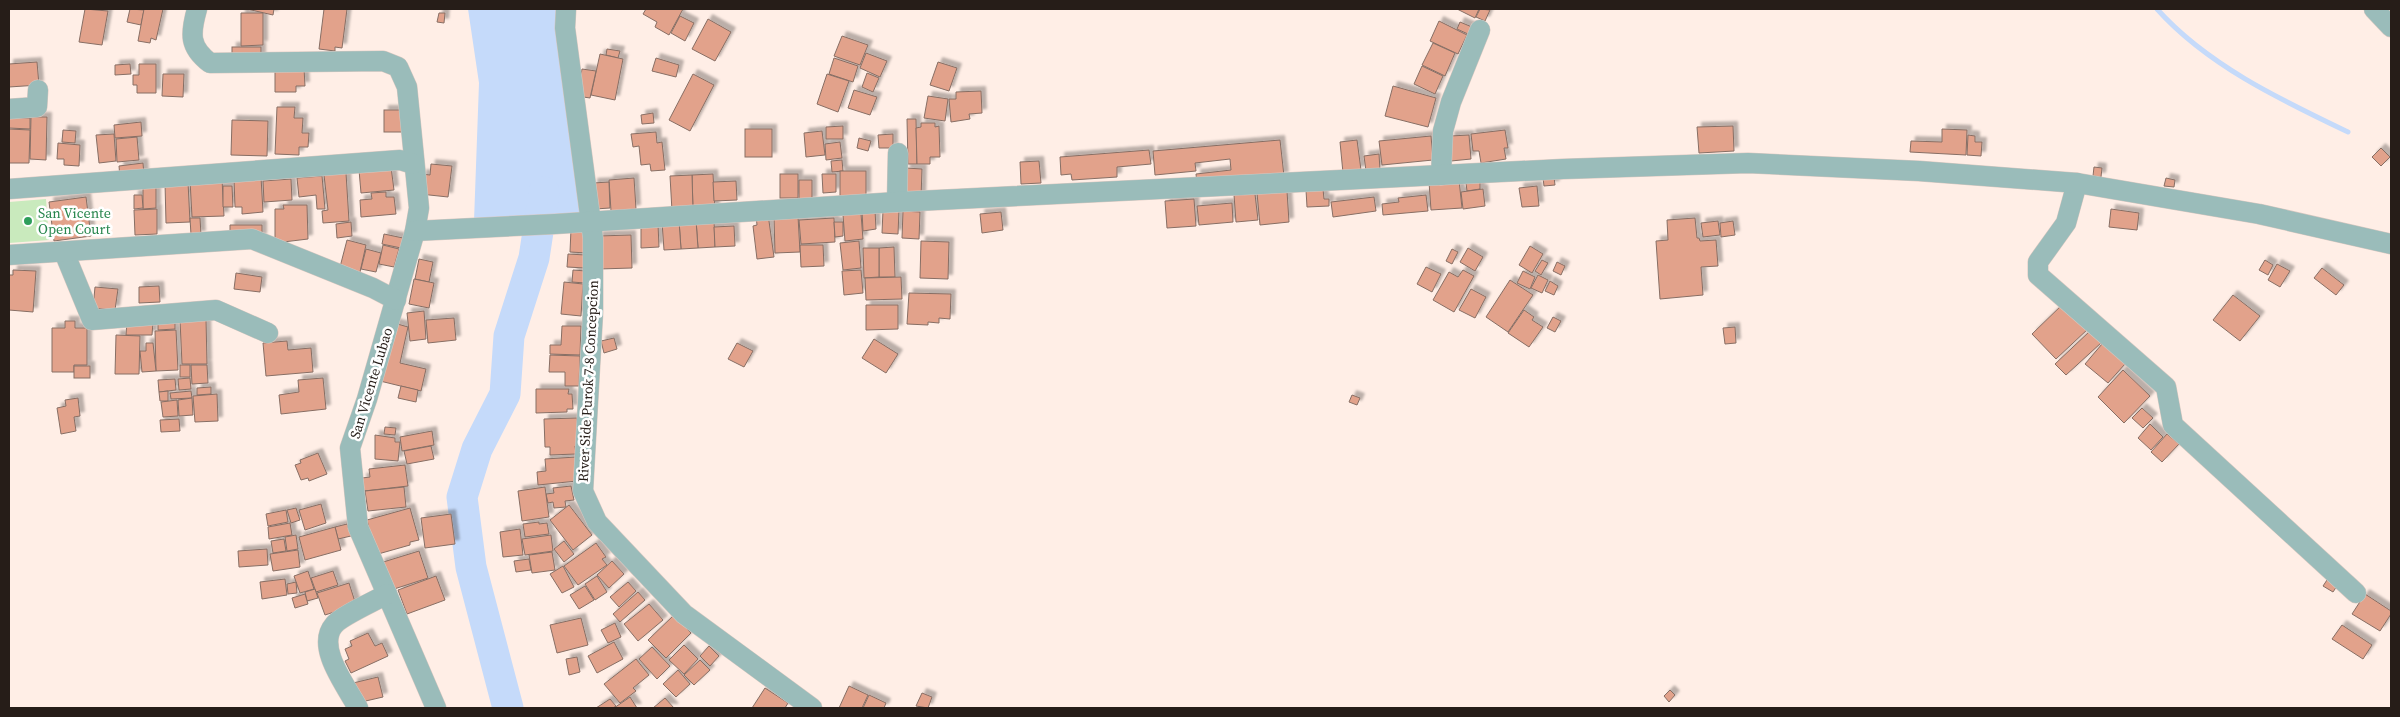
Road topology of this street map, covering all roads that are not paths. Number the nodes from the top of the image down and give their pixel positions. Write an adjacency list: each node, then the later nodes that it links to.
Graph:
1 (197, 9): 9 (street, San Vicente Lubao)
2 (2374, 9): 4 (street)
3 (564, 15): 14 (street, River Side Purok 7-8 Concepcion)
4 (2391, 27)
5 (1480, 30): 10 (street)
6 (38, 90): 7 (street)
7 (9, 109)
8 (898, 153): 13 (street)
9 (413, 164): 12 (street); 15 (street, San Vicente Lubao)
10 (1442, 175): 11 (street); 13 (street)
11 (2077, 183): 16 (street); 21 (street)
12 (9, 189)
13 (897, 202): 14 (street)
14 (591, 222): 15 (street); 25 (street, River Side Purok 7-8 Concepcion)
15 (415, 231): 19 (street, San Vicente Lubao)
16 (2391, 244)
17 (64, 252): 18 (street); 19 (street); 20 (street)
18 (9, 255)
19 (396, 300): 22 (street, San Vicente Lubao)
20 (268, 333)
21 (2356, 593)
22 (387, 594): 23 (street); 24 (street, San Vicente Lubao)
23 (358, 708)
24 (436, 708)
25 (812, 708)

